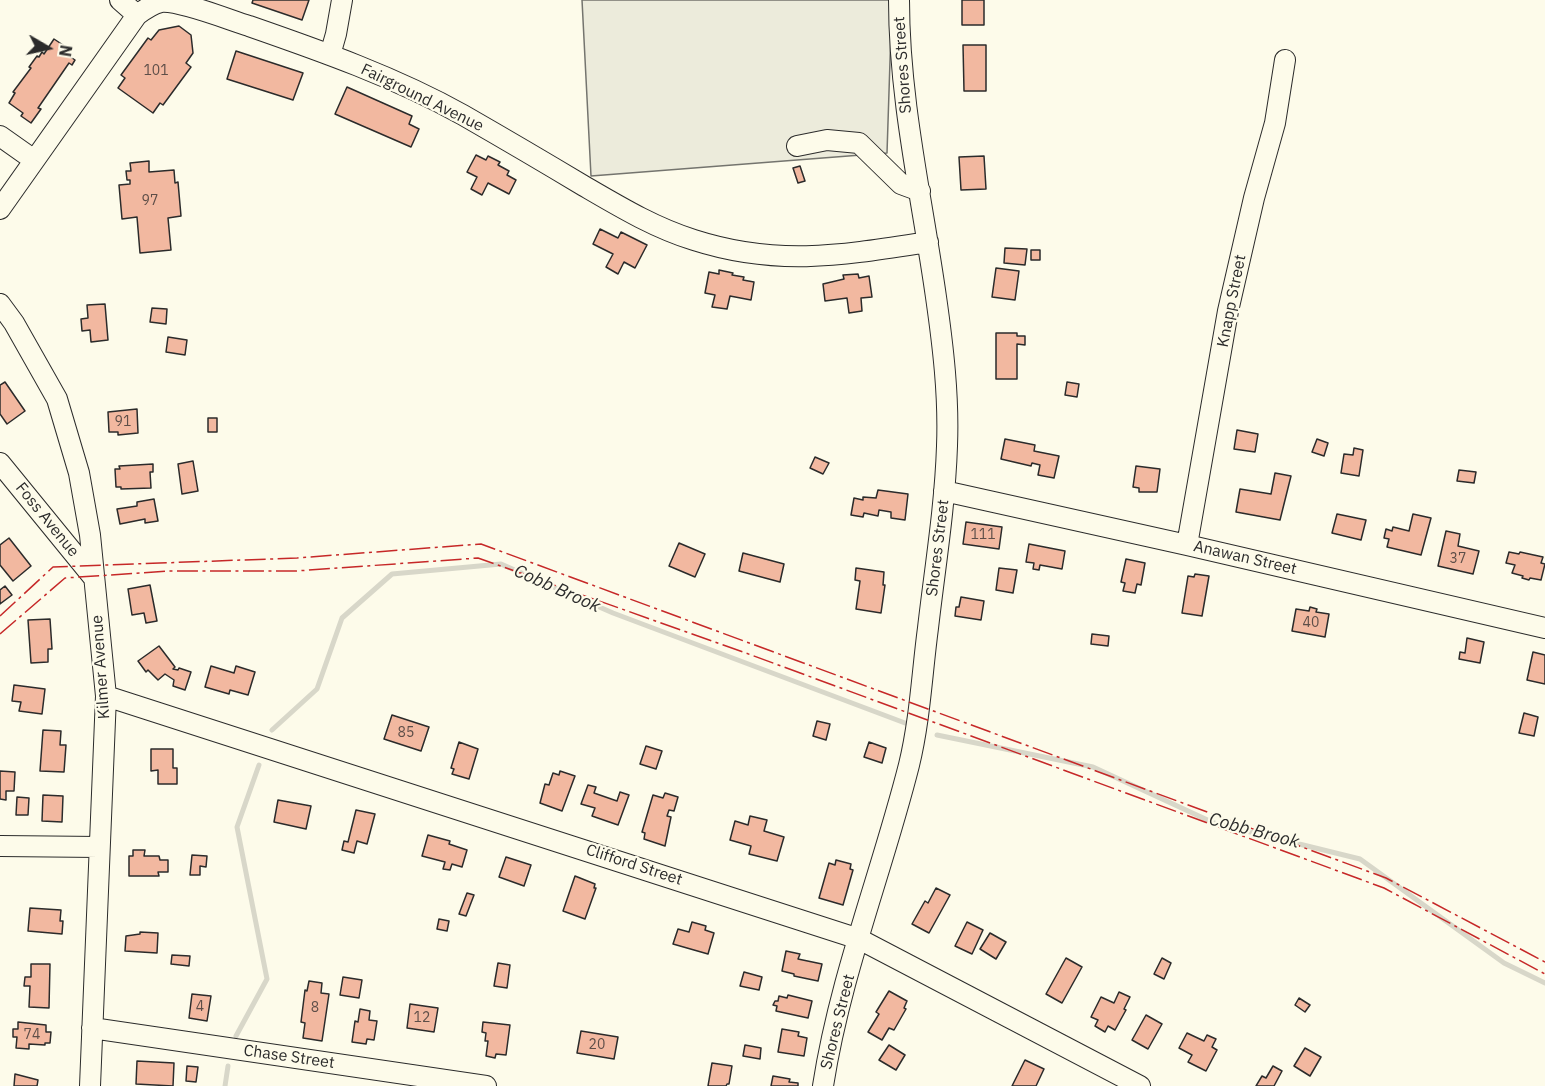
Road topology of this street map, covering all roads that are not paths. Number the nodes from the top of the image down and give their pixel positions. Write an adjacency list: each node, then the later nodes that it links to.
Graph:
1 (120, 0): 5 (street)
2 (342, 0): 6 (street)
3 (899, 0): 11 (street, Shores Street)
4 (171, 1): 5 (street, Fairground Avenue); 6 (street, Fairground Avenue)
5 (137, 15): 10 (street)
6 (330, 55): 13 (street, Fairground Avenue)
7 (1285, 60): 17 (street, Knapp Street)
8 (0, 136): 10 (street)
9 (796, 146): 11 (street)
10 (34, 160): 12 (street)
11 (920, 191): 13 (street, Shores Street)
12 (0, 208)
13 (928, 242): 16 (street, Shores Street)
14 (0, 304): 18 (street, Kilmer Avenue)
15 (0, 463): 18 (street, Foss Avenue)
16 (944, 491): 17 (street, Anawan Street); 23 (street, Shores Street)
17 (1187, 545): 19 (street, Anawan Street)
18 (93, 577): 20 (street, Kilmer Avenue)
19 (1545, 628)
20 (106, 696): 22 (street, Kilmer Avenue); 23 (street, Clifford Street)
21 (0, 846): 22 (street)
22 (99, 847): 24 (street, Kilmer Avenue)
23 (859, 939): 27 (street, Shores Street); 28 (street, Clifford Street)
24 (92, 1028): 25 (street, Kilmer Avenue); 26 (street, Chase Street)
25 (90, 1086)
26 (486, 1086)
27 (823, 1086)
28 (1140, 1086)

